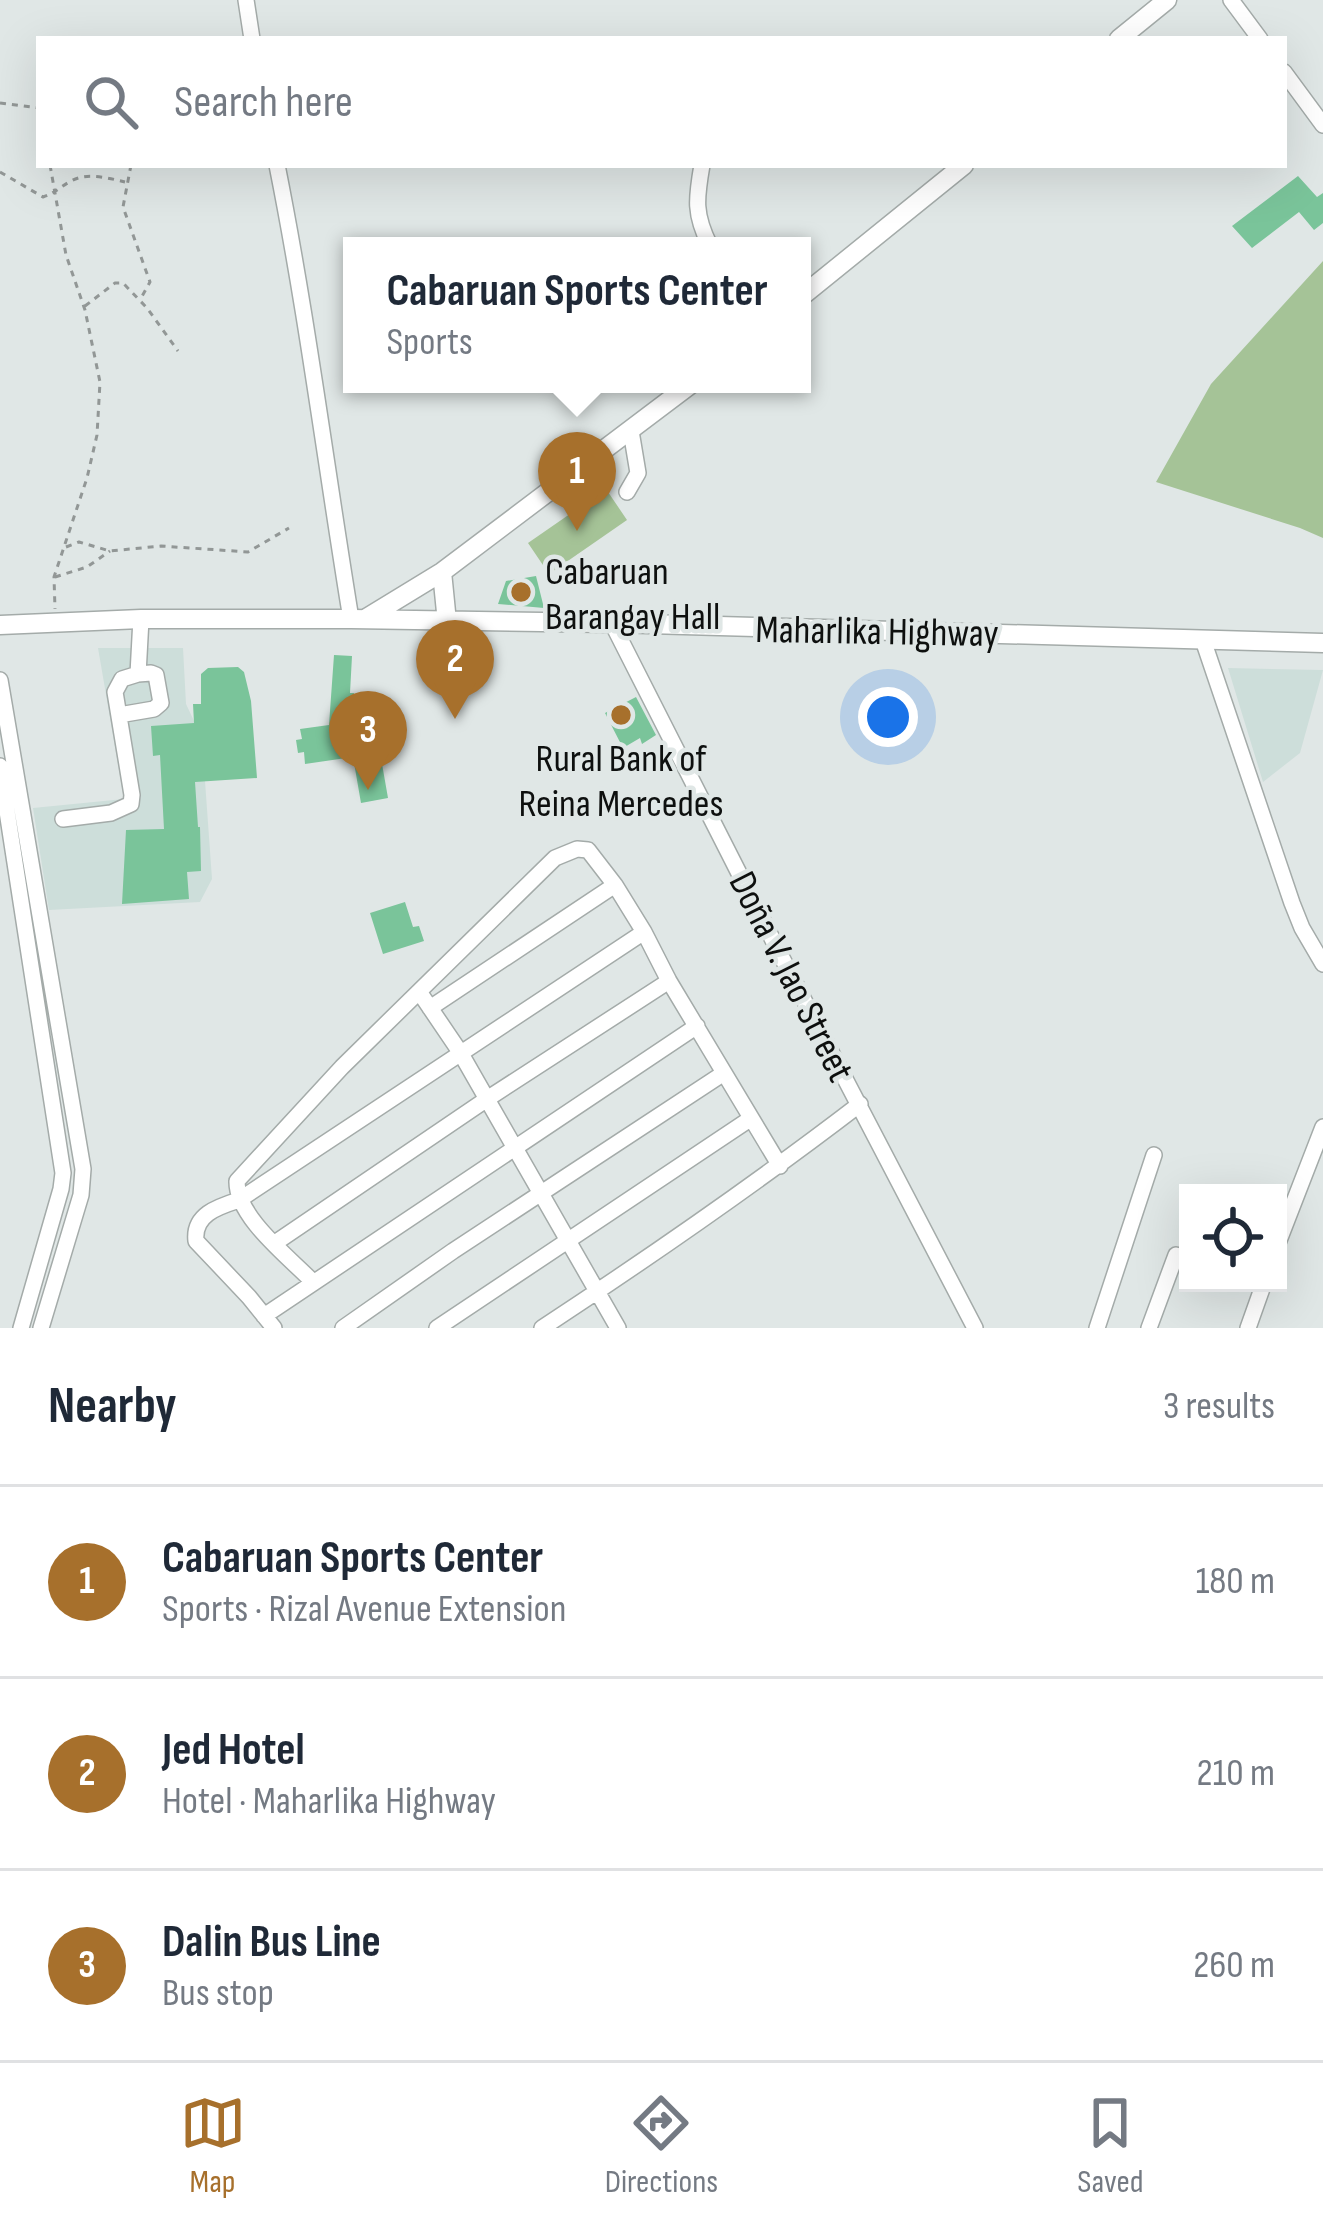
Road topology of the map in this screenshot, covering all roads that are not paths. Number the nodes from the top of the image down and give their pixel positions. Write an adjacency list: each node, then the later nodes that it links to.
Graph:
1 (246, 0): 4 (street)
2 (1167, 0): 5 (main road)
3 (1232, 0): 6 (street)
4 (252, 36)
5 (1123, 36)
6 (1258, 36)
7 (1287, 76): 8 (street)
8 (1323, 125)
9 (278, 168): 19 (street)
10 (701, 168): 12 (street)
11 (960, 168): 13 (main road)
12 (706, 237)
13 (811, 289)
14 (680, 393): 15 (main road)
15 (632, 431): 16 (street); 17 (main road)
16 (627, 492)
17 (442, 572): 19 (main road); 20 (main road)
18 (141, 619): 19 (main road, Maharlika Highway); 22 (main road, Maharlika Highway); 25 (street)
19 (358, 619): 20 (main road, Maharlika Highway)
20 (447, 622): 21 (main road, Maharlika Highway)
21 (612, 623): 23 (main road, Maharlika Highway); 40 (street, Doña V. Jao Street)
22 (0, 625)
23 (1203, 640): 24 (main road, Maharlika Highway); 32 (street)
24 (1323, 643)
25 (138, 674): 27 (street); 27 (street)
26 (0, 680): 57 (street)
27 (118, 715): 29 (street)
28 (0, 766): 56 (street)
29 (63, 819)
30 (615, 884): 31 (street); 34 (street); 35 (street)
31 (644, 932): 33 (street); 37 (street)
32 (1323, 964)
33 (669, 981): 36 (street); 39 (street)
34 (420, 993): 35 (street); 47 (street)
35 (430, 1008): 37 (street)
36 (697, 1026): 38 (street); 43 (street)
37 (460, 1052): 39 (street); 47 (street)
38 (724, 1073): 41 (street); 46 (street)
39 (487, 1099): 43 (street); 50 (street)
40 (860, 1105): 45 (street); 62 (street, Doña V. Jao Street)
41 (751, 1119): 45 (street); 49 (street)
42 (1323, 1127): 48 (street)
43 (514, 1149): 46 (street); 52 (street)
44 (1154, 1155): 63 (street)
45 (780, 1166): 53 (street)
46 (542, 1194): 49 (street); 58 (street)
47 (239, 1200): 50 (street); 55 (street)
48 (1287, 1219)
49 (569, 1239): 53 (street); 59 (street)
50 (275, 1243): 52 (street)
51 (1176, 1255): 64 (street)
52 (314, 1282): 55 (street)
53 (598, 1291): 60 (street); 61 (street)
54 (1261, 1292): 65 (street)
55 (269, 1322)
56 (21, 1328)
57 (41, 1328)
58 (343, 1328)
59 (437, 1328)
60 (542, 1328)
61 (618, 1328)
62 (975, 1328)
63 (1097, 1328)
64 (1149, 1328)
65 (1248, 1328)

